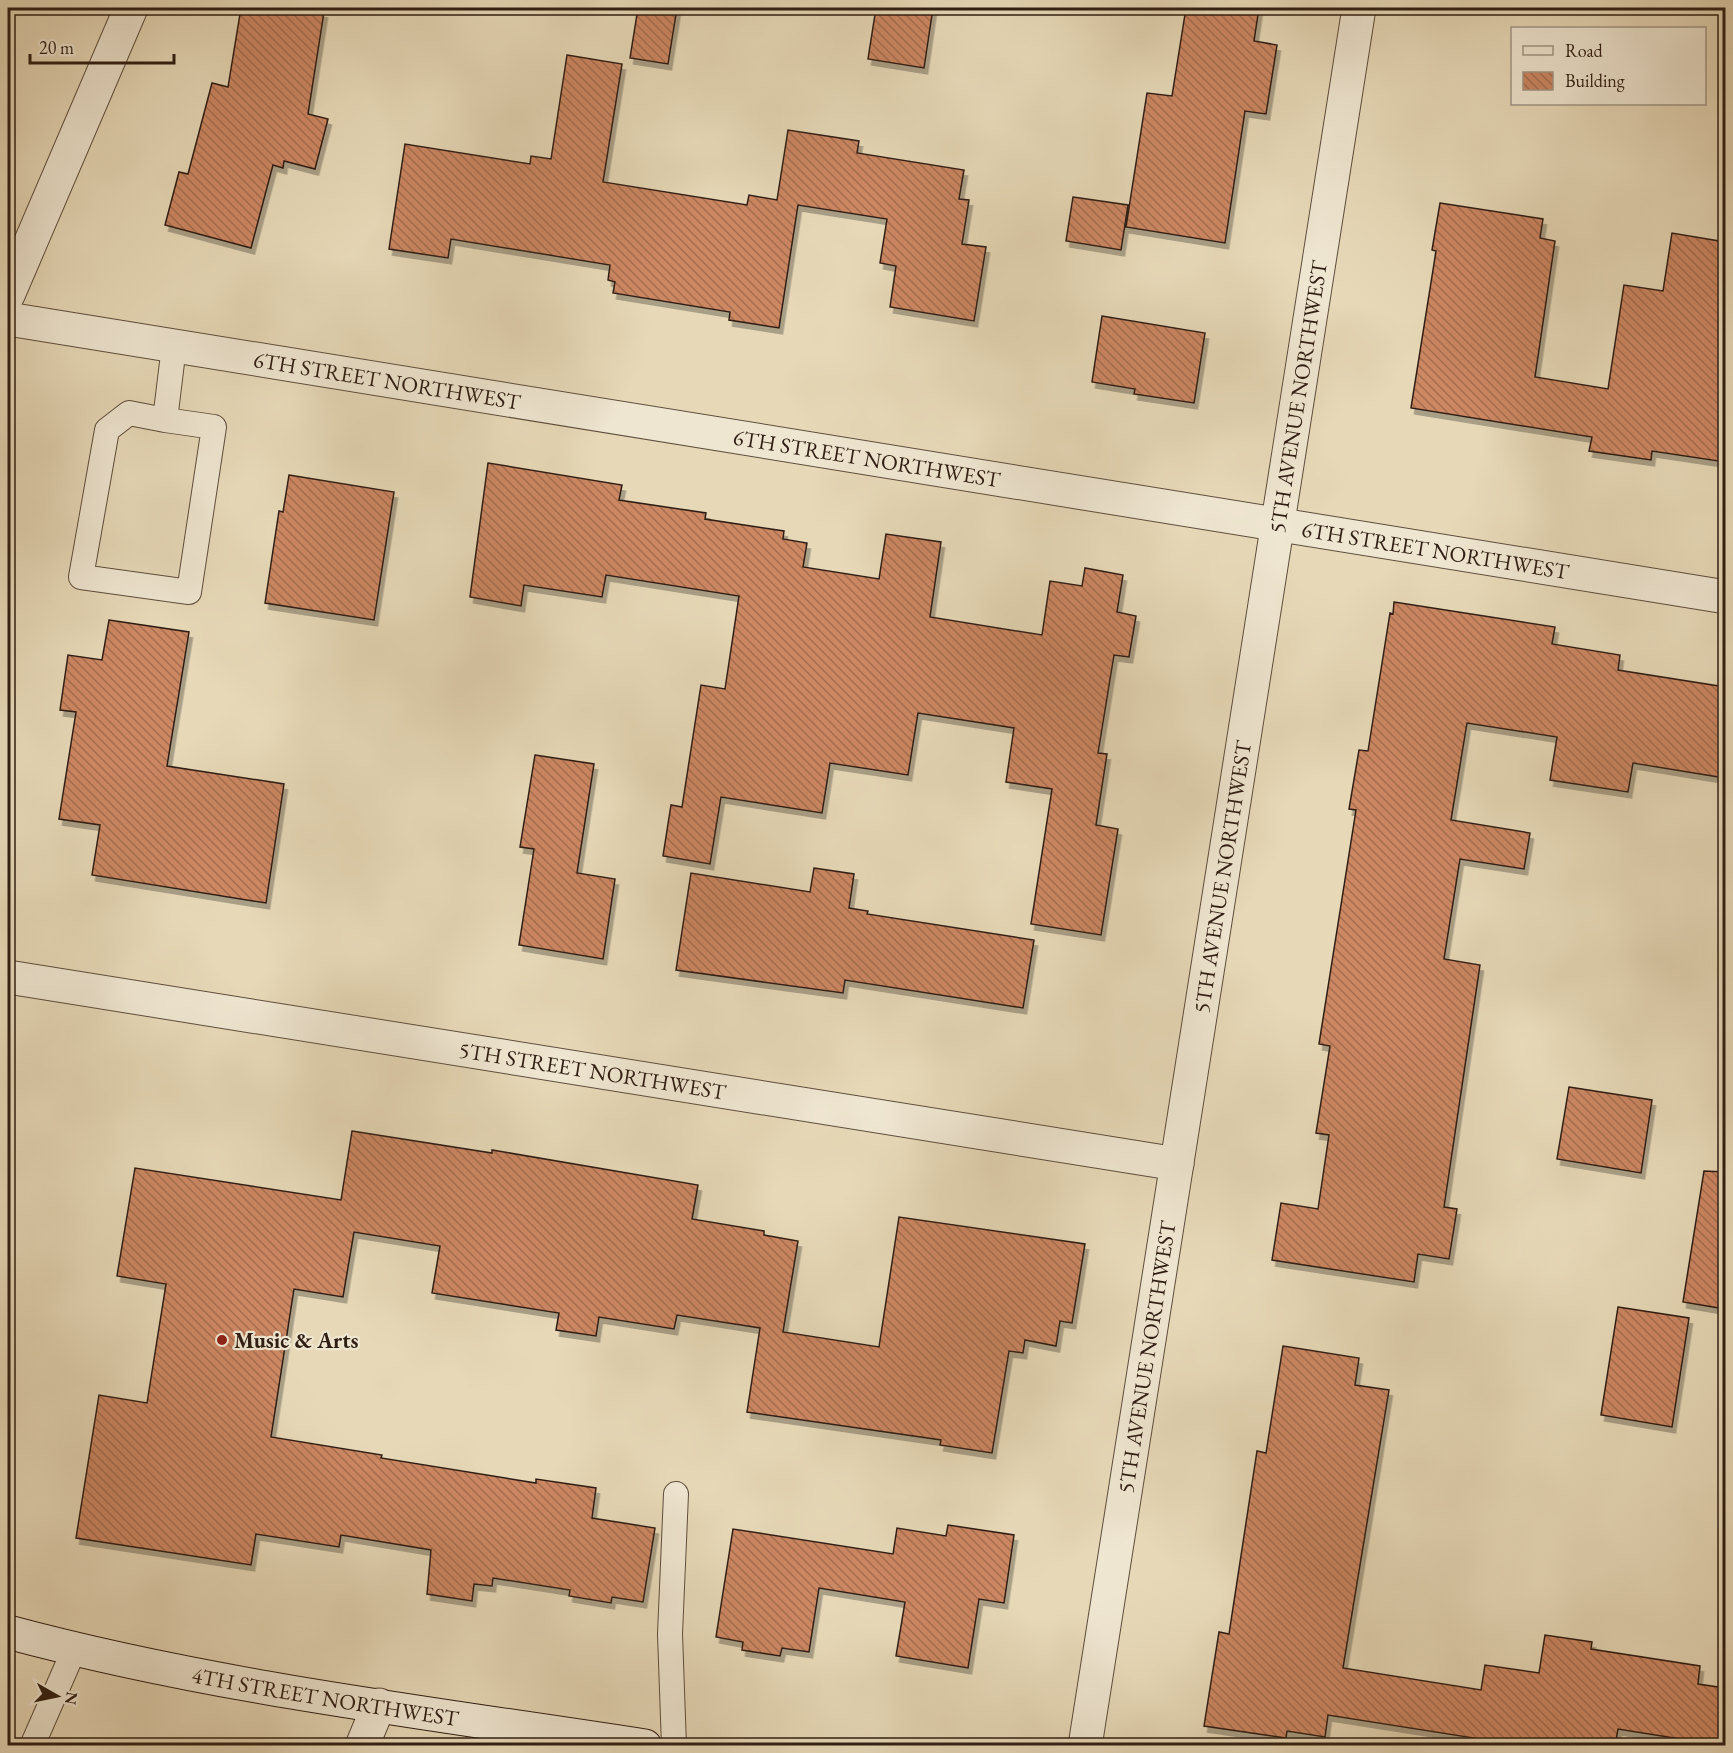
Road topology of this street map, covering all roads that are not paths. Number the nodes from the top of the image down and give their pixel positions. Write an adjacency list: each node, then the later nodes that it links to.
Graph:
1 (131, 8): 3 (street)
2 (1359, 8): 7 (street, 5TH AVENUE NORTHWEST)
3 (8, 296)
4 (8, 319): 5 (street, 6TH STREET NORTHWEST)
5 (174, 346): 6 (lane); 7 (street, 6TH STREET NORTHWEST)
6 (165, 420): 6 (lane)
7 (1277, 524): 8 (street, 6TH STREET NORTHWEST); 10 (street, 5TH AVENUE NORTHWEST)
8 (1725, 597)
9 (8, 976): 10 (street, 5TH STREET NORTHWEST)
10 (1178, 1164): 20 (street, 5TH AVENUE NORTHWEST)
11 (676, 1494): 19 (lane)
12 (8, 1632): 14 (street, 4TH STREET NORTHWEST)
13 (8, 1644): 14 (street)
14 (74, 1650): 15 (street, 4TH STREET NORTHWEST); 16 (lane)
15 (379, 1705): 17 (street); 18 (street, 4TH STREET NORTHWEST)
16 (32, 1746)
17 (362, 1746)
18 (645, 1746)
19 (674, 1746)
20 (1085, 1746)

